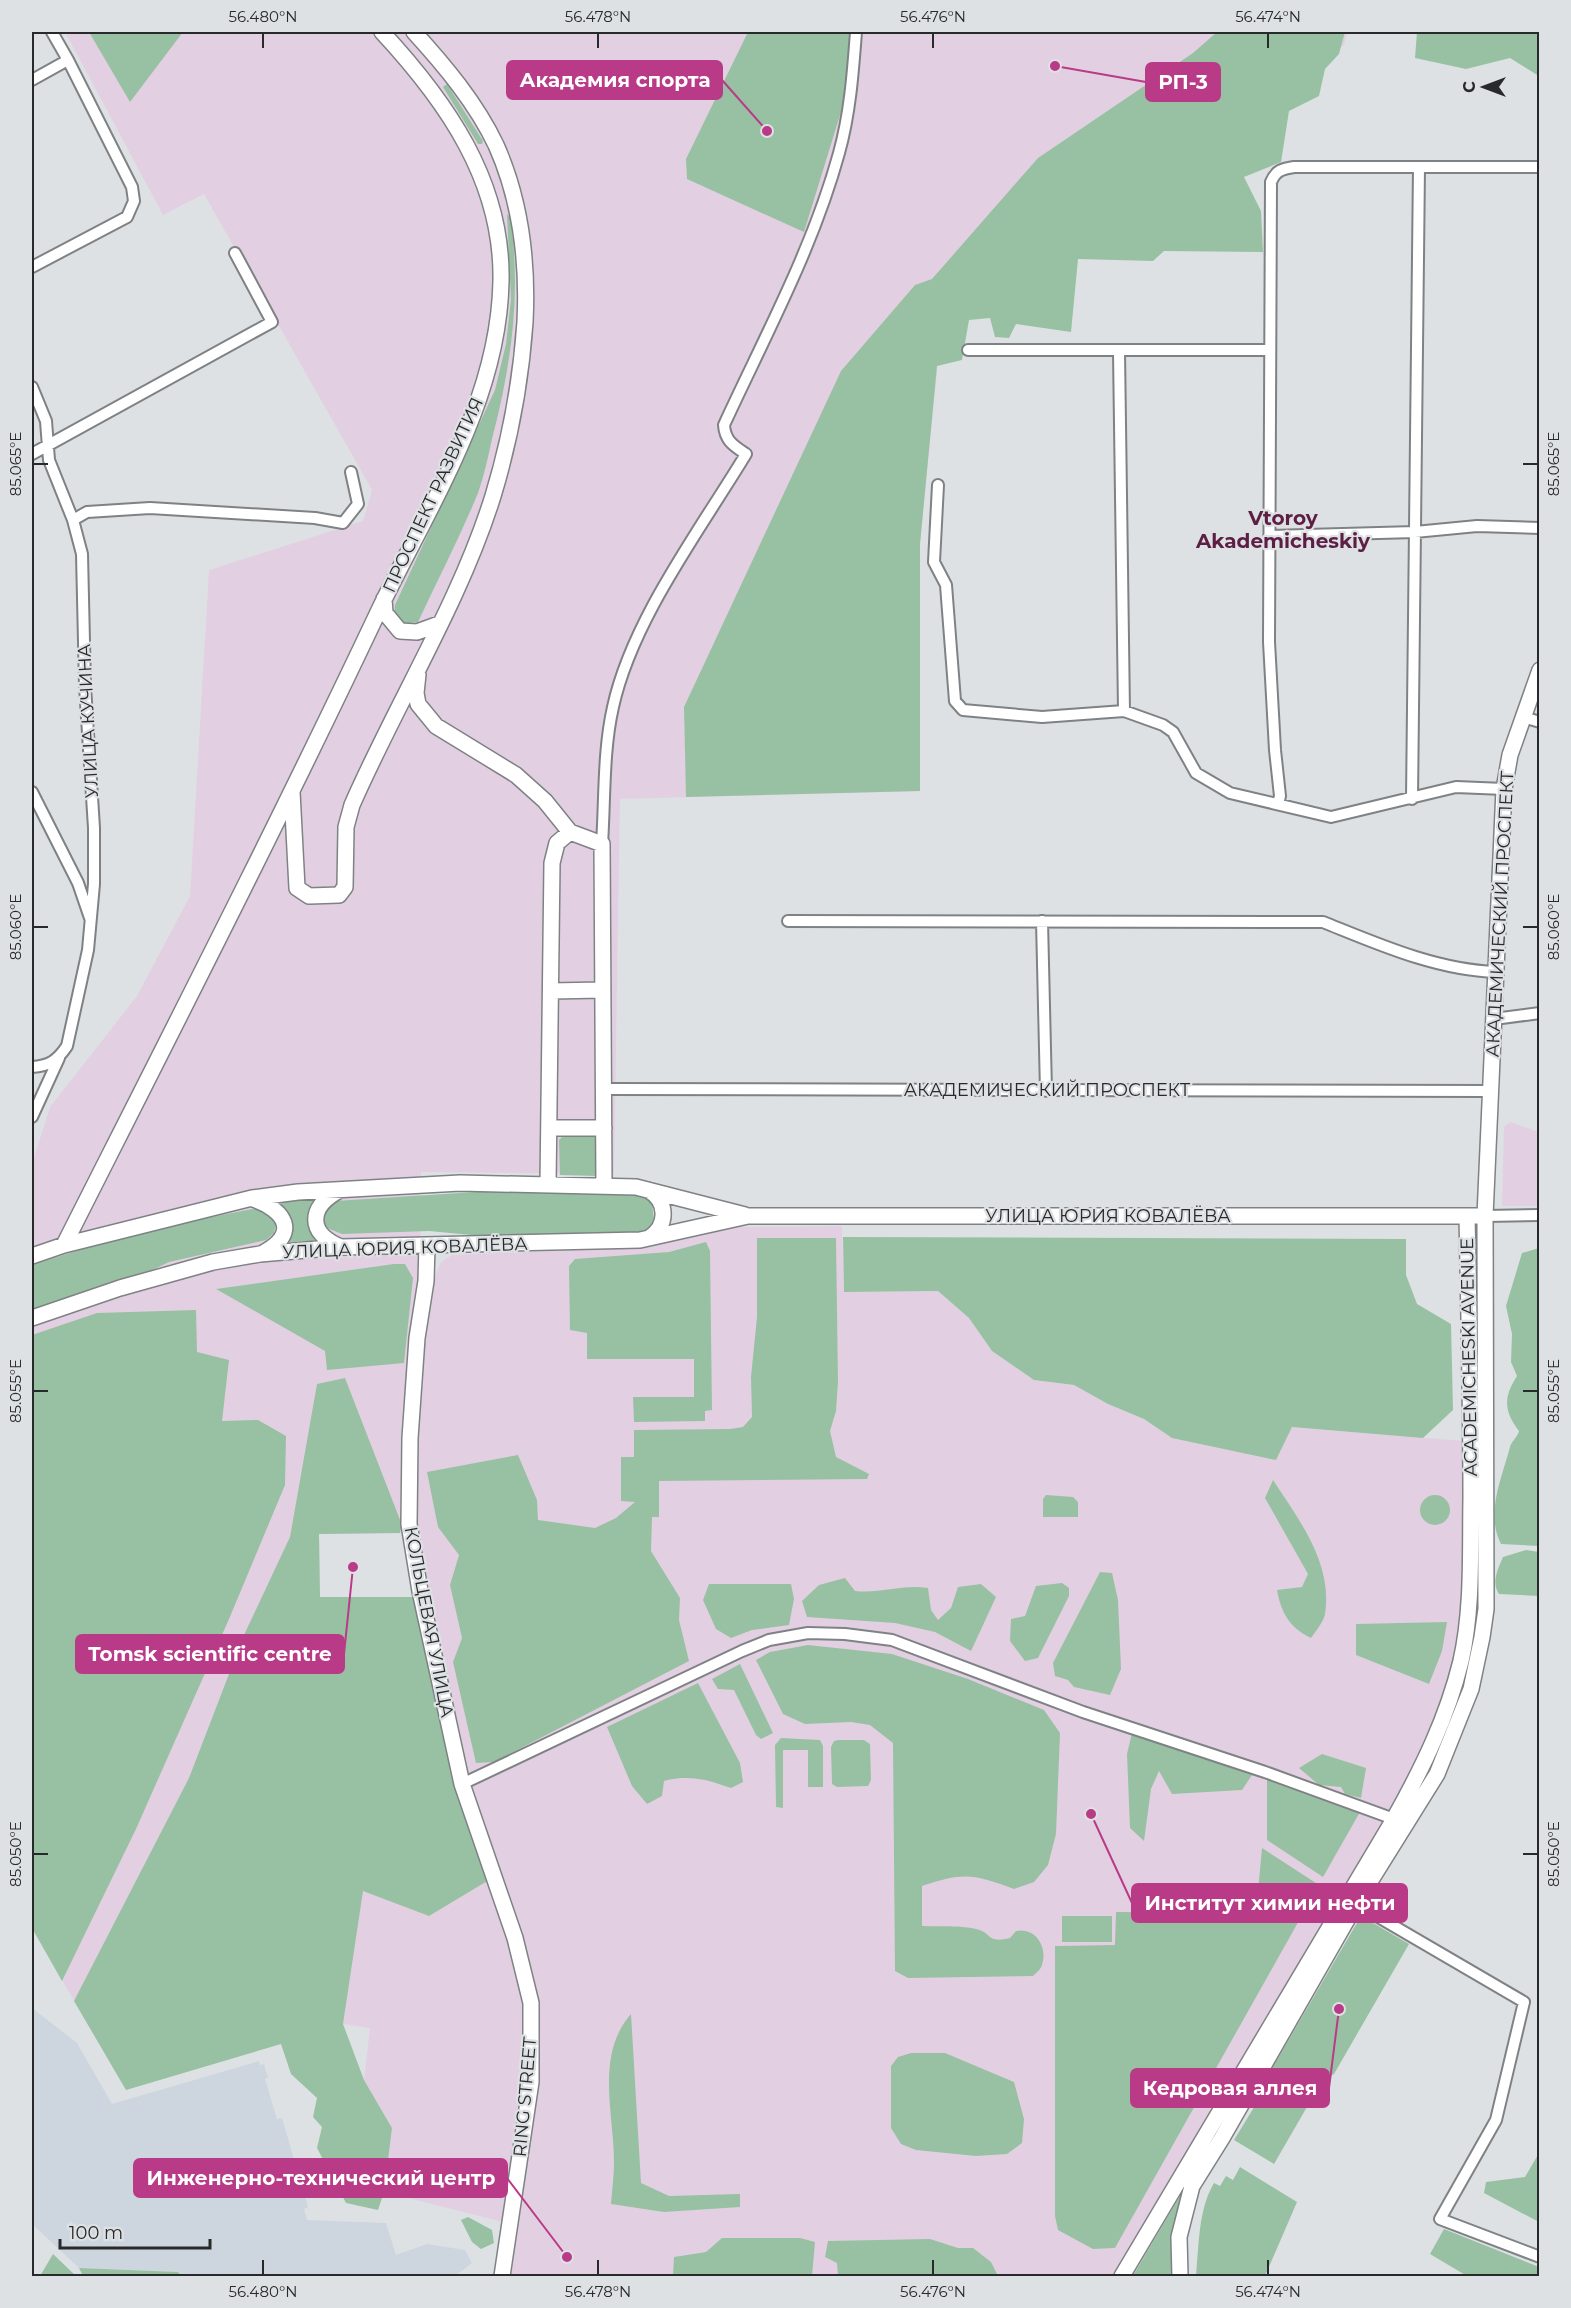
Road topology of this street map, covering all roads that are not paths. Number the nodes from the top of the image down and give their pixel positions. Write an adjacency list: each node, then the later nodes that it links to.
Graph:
1 (52, 32): 5 (street)
2 (382, 32): 8 (street, ПРОСПЕКТ РАЗВИТИЯ)
3 (414, 32): 7 (street, ПРОСПЕКТ РАЗВИТИЯ)
4 (856, 32): 40 (street)
5 (68, 60): 6 (street); 14 (street)
6 (32, 80)
7 (495, 144): 8 (street); 11 (street, ПРОСПЕКТ РАЗВИТИЯ)
8 (473, 154): 12 (street, ПРОСПЕКТ РАЗВИТИЯ)
9 (1419, 166): 10 (street); 16 (street); 25 (street)
10 (1539, 167)
11 (516, 207): 12 (street); 28 (street, ПРОСПЕКТ РАЗВИТИЯ)
12 (493, 213): 27 (street, ПРОСПЕКТ РАЗВИТИЯ)
13 (235, 253): 19 (street)
14 (32, 267)
15 (968, 350): 17 (street)
16 (1269, 350): 17 (street); 26 (street)
17 (1119, 352): 31 (street)
18 (32, 387): 19 (street, УЛИЦА КУЧИНА)
19 (46, 447): 20 (street); 23 (street, УЛИЦА КУЧИНА)
20 (32, 454)
21 (351, 472): 23 (street)
22 (938, 485): 31 (street)
23 (73, 520): 42 (street, УЛИЦА КУЧИНА)
24 (1539, 528): 25 (street)
25 (1415, 532): 26 (street); 37 (street)
26 (1269, 536): 38 (street)
27 (384, 599): 28 (street, ПРОСПЕКТ РАЗВИТИЯ); 36 (street, ПРОСПЕКТ РАЗВИТИЯ)
28 (439, 624): 29 (street, ПРОСПЕКТ РАЗВИТИЯ)
29 (420, 663): 36 (street, ПРОСПЕКТ РАЗВИТИЯ); 39 (street)
30 (1539, 670): 32 (street, АКАДЕМИЧЕСКИЙ ПРОСПЕКТ)
31 (1124, 711): 38 (street)
32 (1523, 717): 33 (street); 34 (street, АКАДЕМИЧЕСКИЙ ПРОСПЕКТ)
33 (1539, 722)
34 (1504, 789): 37 (street); 46 (street, АКАДЕМИЧЕСКИЙ ПРОСПЕКТ)
35 (32, 792): 41 (street)
36 (292, 792): 69 (street, ПРОСПЕКТ РАЗВИТИЯ)
37 (1412, 799): 38 (street)
38 (1278, 804)
39 (570, 832): 40 (street); 48 (street)
40 (602, 844): 47 (street)
41 (78, 883): 42 (street); 45 (street)
42 (93, 884): 45 (street, УЛИЦА КУЧИНА)
43 (788, 921): 44 (street)
44 (1042, 921): 46 (street); 54 (street)
45 (92, 924): 51 (street, УЛИЦА КУЧИНА)
46 (1496, 972): 50 (street, АКАДЕМИЧЕСКИЙ ПРОСПЕКТ)
47 (602, 990): 48 (street); 53 (street)
48 (550, 991): 57 (street)
49 (1539, 1013): 50 (street)
50 (1494, 1019): 55 (street, АКАДЕМИЧЕСКИЙ ПРОСПЕКТ)
51 (60, 1057): 52 (street); 56 (street, УЛИЦА КУЧИНА)
52 (32, 1067)
53 (604, 1089): 54 (street, АКАДЕМИЧЕСКИЙ ПРОСПЕКТ); 58 (street)
54 (1046, 1091): 55 (street, АКАДЕМИЧЕСКИЙ ПРОСПЕКТ)
55 (1491, 1091): 67 (street, АКАДЕМИЧЕСКИЙ ПРОСПЕКТ)
56 (32, 1117)
57 (549, 1128): 58 (street); 59 (street)
58 (604, 1128): 60 (street)
59 (548, 1185): 60 (street, УЛИЦА ЮРИЯ КОВАЛЁВА); 62 (street, УЛИЦА ЮРИЯ КОВАЛЁВА)
60 (604, 1186): 61 (street, УЛИЦА ЮРИЯ КОВАЛЁВА)
61 (647, 1189): 65 (street, УЛИЦА ЮРИЯ КОВАЛЁВА); 68 (street)
62 (340, 1190): 63 (street, УЛИЦА ЮРИЯ КОВАЛЁВА); 71 (street)
63 (252, 1198): 69 (street, УЛИЦА ЮРИЯ КОВАЛЁВА); 72 (street)
64 (1539, 1215): 67 (street)
65 (748, 1216): 66 (street, УЛИЦА ЮРИЯ КОВАЛЁВА); 68 (street, УЛИЦА ЮРИЯ КОВАЛЁВА)
66 (1467, 1216): 67 (street, ACADEMICHESKI AVENUE); 75 (street, ACADEMICHESKI AVENUE)
67 (1485, 1216): 75 (street, ACADEMICHESKI AVENUE)
68 (640, 1240): 70 (street, УЛИЦА ЮРИЯ КОВАЛЁВА)
69 (64, 1245): 73 (street, УЛИЦА ЮРИЯ КОВАЛЁВА)
70 (427, 1245): 71 (street, УЛИЦА ЮРИЯ КОВАЛЁВА); 78 (street, КОЛЬЦЕВАЯ УЛИЦА)
71 (341, 1247): 72 (street, УЛИЦА ЮРИЯ КОВАЛЁВА)
72 (260, 1254): 74 (street, УЛИЦА ЮРИЯ КОВАЛЁВА)
73 (32, 1256)
74 (32, 1318)
75 (1479, 1410): 76 (street, ACADEMICHESKI AVENUE); 77 (street, ACADEMICHESKI AVENUE)
76 (1470, 1609): 77 (street); 79 (street, ACADEMICHESKI AVENUE)
77 (1486, 1609): 80 (street, ACADEMICHESKI AVENUE)
78 (462, 1784): 79 (street); 82 (street, RING STREET)
79 (1394, 1819): 80 (street, ACADEMICHESKI AVENUE)
80 (1352, 1900): 81 (street); 83 (street, ACADEMICHESKI AVENUE); 84 (street, ACADEMICHESKI AVENUE)
81 (1539, 2257)
82 (502, 2277)
83 (1122, 2277)
84 (1180, 2277)

